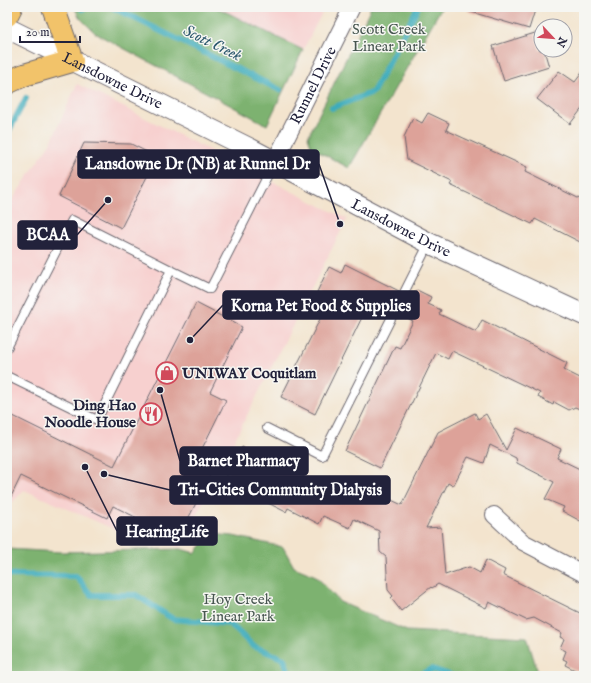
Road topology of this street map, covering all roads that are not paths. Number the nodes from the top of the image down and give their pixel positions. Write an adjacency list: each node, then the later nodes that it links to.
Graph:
1 (11, 7): 4 (main road)
2 (53, 7): 6 (main road)
3 (352, 7): 8 (street, Runnel Drive)
4 (7, 15)
5 (7, 28): 6 (street, Lansdowne Drive)
6 (72, 61): 7 (main road); 8 (street, Lansdowne Drive)
7 (7, 83)
8 (274, 163): 9 (street, Lansdowne Drive); 10 (lane)
9 (429, 243): 11 (street, Lansdowne Drive); 14 (lane)
10 (171, 270): 12 (lane); 13 (lane)
11 (584, 315)
12 (7, 348)
13 (7, 376)
14 (267, 428)
15 (494, 515): 16 (street)
16 (584, 574)

